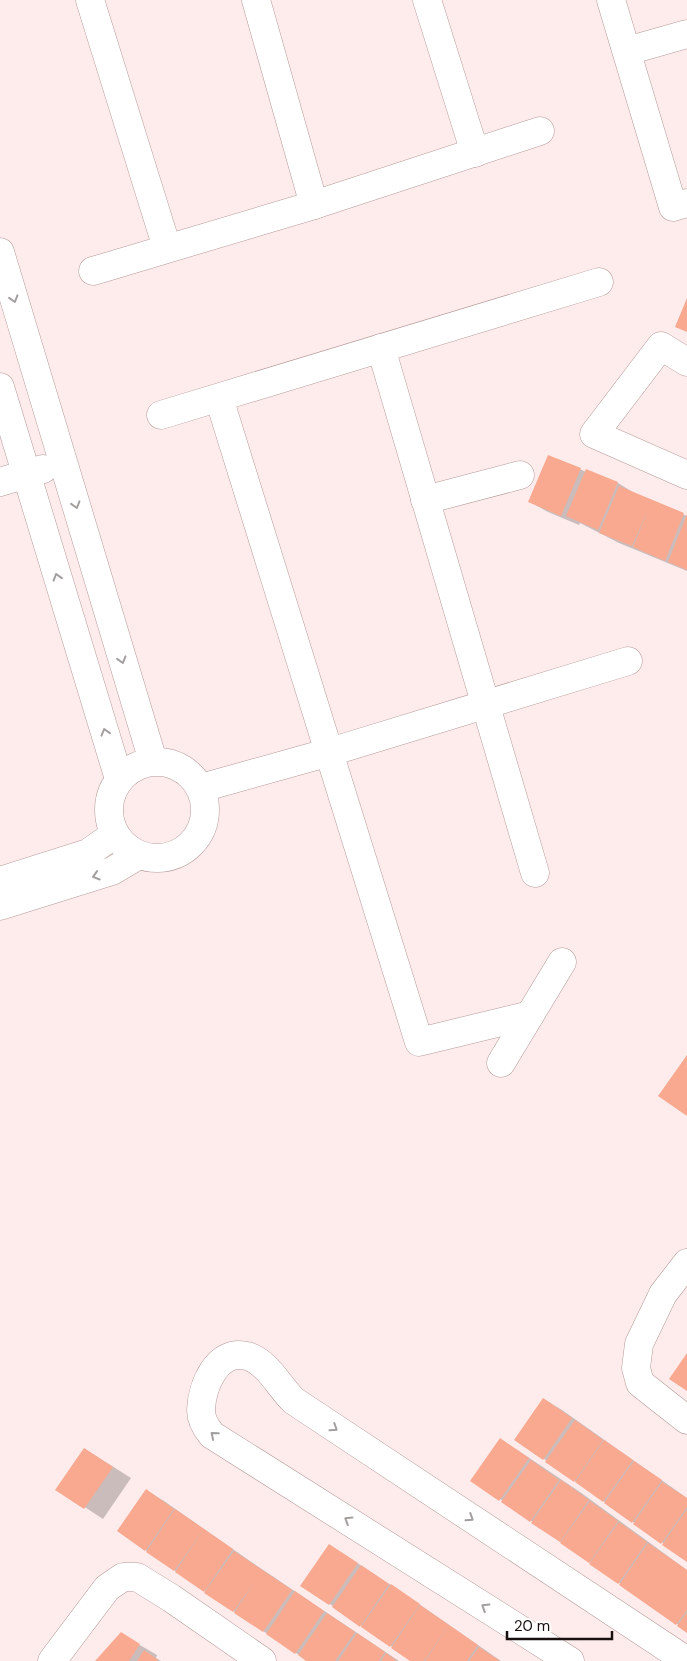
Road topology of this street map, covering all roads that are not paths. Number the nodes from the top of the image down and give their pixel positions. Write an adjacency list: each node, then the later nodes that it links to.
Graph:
1 (90, 0): 11 (street)
2 (256, 0): 10 (street)
3 (427, 0): 8 (street)
4 (611, 0): 6 (street)
5 (687, 34): 6 (street)
6 (627, 51): 9 (street)
7 (540, 131): 8 (street)
8 (475, 153): 10 (street)
9 (687, 202)
10 (314, 205): 11 (street)
11 (167, 248): 13 (street)
12 (0, 252): 20 (street, one-way to 20)
13 (93, 271)
14 (599, 282): 15 (street)
15 (381, 348): 18 (street); 25 (street)
16 (687, 362): 22 (street)
17 (0, 387): 21 (street)
18 (219, 398): 19 (street); 28 (street)
19 (161, 415)
20 (63, 463): 21 (street); 29 (street, one-way to 29)
21 (26, 474): 24 (street); 30 (street, one-way to 21)
22 (687, 474)
23 (520, 476): 25 (street)
24 (0, 482)
25 (425, 500): 27 (street)
26 (628, 661): 27 (street)
27 (486, 705): 28 (street); 34 (street)
28 (330, 752): 31 (street); 38 (street)
29 (153, 761): 30 (street); 31 (street)
30 (119, 778): 32 (street)
31 (201, 788): 33 (street)
32 (115, 834): 33 (street); 35 (street)
33 (139, 854): 36 (street, one-way to 36)
34 (535, 873)
35 (0, 881)
36 (0, 906)
37 (562, 962): 38 (street)
38 (530, 1015): 39 (street)
39 (501, 1062)
40 (687, 1263): 41 (street)
41 (687, 1420)
42 (52, 1661): 43 (street)
43 (262, 1661)
44 (570, 1661): 45 (street, one-way to 45)
45 (687, 1661)

